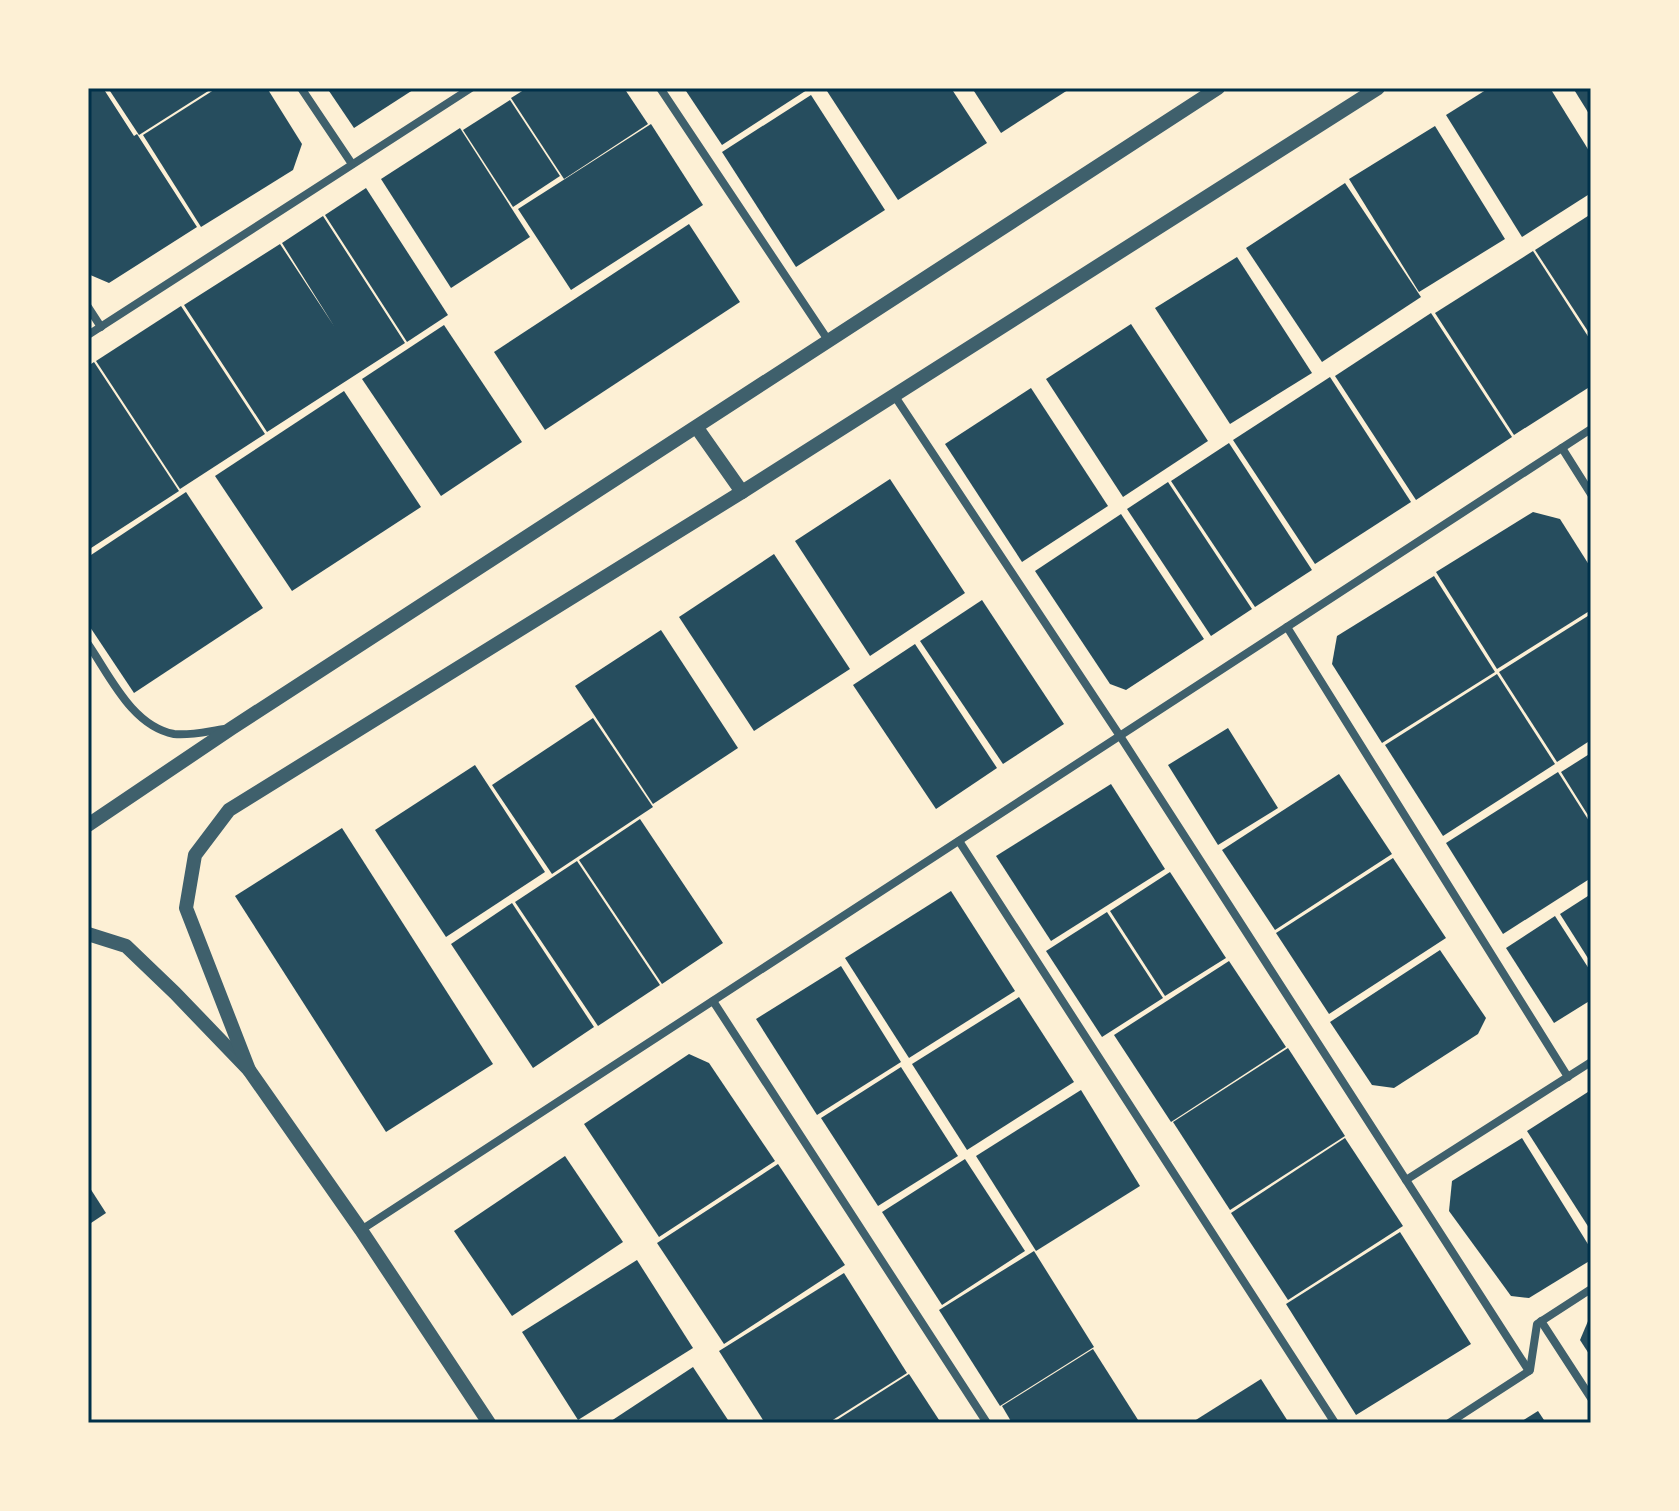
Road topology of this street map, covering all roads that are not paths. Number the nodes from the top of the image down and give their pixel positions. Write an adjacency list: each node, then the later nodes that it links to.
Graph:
1 (301, 88): 6 (street)
2 (471, 88): 6 (street)
3 (660, 88): 10 (street)
4 (1218, 88): 10 (street)
5 (1378, 88): 11 (street)
6 (352, 164): 8 (street)
7 (88, 307): 8 (street)
8 (101, 327): 9 (street)
9 (88, 335)
10 (828, 340): 12 (street)
11 (894, 395): 15 (street); 20 (street)
12 (697, 428): 15 (street); 19 (street)
13 (1591, 429): 14 (street)
14 (1562, 448): 16 (street); 17 (street)
15 (742, 492): 26 (street)
16 (1591, 494)
17 (1287, 627): 20 (street); 27 (street)
18 (88, 644): 19 (street)
19 (232, 728): 21 (street)
20 (1120, 736): 22 (street); 28 (street)
21 (88, 825)
22 (959, 841): 24 (street); 36 (street)
23 (88, 934): 26 (street)
24 (713, 1001): 29 (street); 35 (street)
25 (1591, 1062): 27 (street)
26 (249, 1070): 29 (street)
27 (1568, 1077): 28 (street)
28 (1406, 1180): 32 (street)
29 (361, 1230): 34 (street)
30 (1591, 1289): 31 (street)
31 (1541, 1321): 32 (street); 33 (street)
32 (1529, 1371): 37 (street)
33 (1591, 1398)
34 (487, 1422)
35 (987, 1423)
36 (1335, 1423)
37 (1449, 1423)

